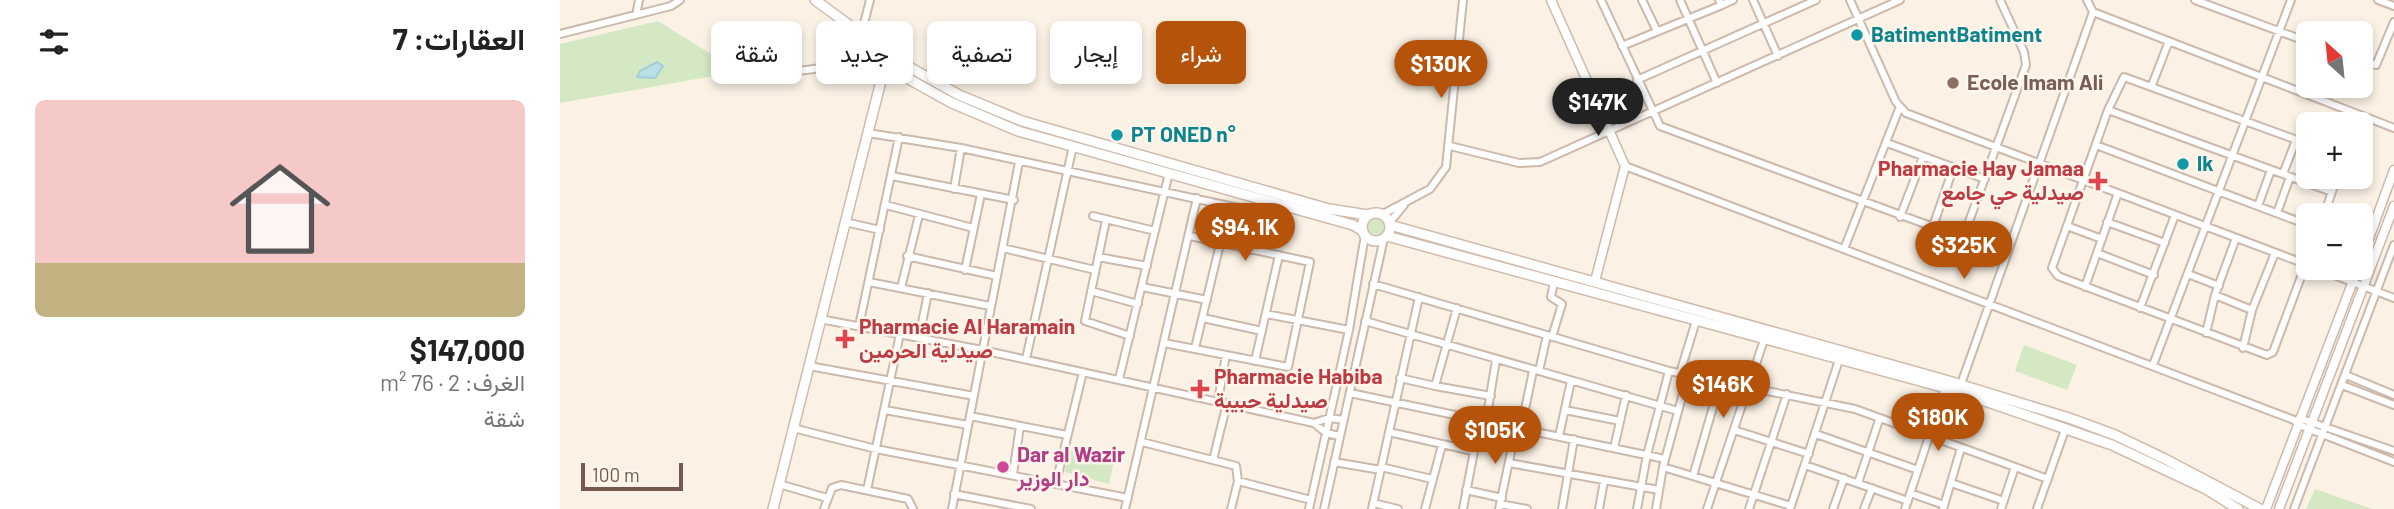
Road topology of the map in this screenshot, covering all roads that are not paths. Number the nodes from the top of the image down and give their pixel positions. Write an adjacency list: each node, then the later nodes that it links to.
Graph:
1 (639, 0): 23 (street)
2 (681, 0): 23 (street)
3 (815, 0): 24 (main road)
4 (870, 0): 29 (street)
5 (1463, 0): 64 (street)
6 (1551, 0): 57 (street)
7 (1601, 0): 37 (street)
8 (1642, 0): 32 (street)
9 (1680, 0): 25 (street)
10 (1733, 0): 20 (street)
11 (1753, 0): 31 (street)
12 (1816, 0): 31 (street)
13 (1850, 0): 26 (street)
14 (1900, 0): 26 (street)
15 (2000, 0): 65 (street)
16 (2087, 0): 22 (street)
17 (2195, 0): 33 (street)
18 (2291, 0): 33 (street)
19 (2378, 0): 21 (street)
20 (1721, 3): 25 (street)
21 (2394, 6)
22 (2093, 12): 36 (street); 70 (street)
23 (636, 15): 34 (street)
24 (839, 18): 27 (main road); 28 (main road)
25 (1689, 18): 32 (street); 38 (street)
26 (1858, 19): 39 (street); 51 (street)
27 (841, 21)
28 (843, 21)
29 (864, 21)
30 (2394, 22): 40 (street)
31 (1764, 23): 38 (street); 39 (street)
32 (1657, 31): 37 (street)
33 (2279, 31): 35 (street); 42 (street)
34 (560, 34)
35 (2296, 37)
36 (2169, 41): 42 (street); 48 (street)
37 (1622, 46): 43 (street)
38 (1701, 50): 43 (street); 45 (street)
39 (1777, 56): 45 (street)
40 (2373, 64)
41 (913, 68): 97 (main road)
42 (2260, 75): 49 (street); 55 (street)
43 (1637, 80): 53 (street)
44 (913, 81): 63 (main road)
45 (1717, 83): 53 (street)
46 (879, 84): 54 (main road)
47 (890, 84): 54 (main road)
48 (2152, 85): 52 (street); 55 (street)
49 (2296, 89)
50 (2320, 98): 56 (street)
51 (1899, 109): 61 (street); 65 (street)
52 (2108, 110): 62 (street); 67 (street)
53 (1652, 112): 57 (street); 91 (street)
54 (871, 119): 58 (main road)
55 (2245, 119): 60 (street); 67 (street)
56 (2394, 128)
57 (1610, 130): 64 (street); 71 (street)
58 (868, 133): 59 (street); 104 (main road)
59 (899, 137): 66 (street); 78 (street)
60 (2296, 140): 77 (street)
61 (1887, 143): 68 (street); 91 (street)
62 (2096, 145): 80 (street); 83 (street)
63 (1073, 146): 75 (street); 76 (main road)
64 (1450, 146): 102 (street)
65 (1996, 146): 70 (street); 79 (street)
66 (961, 148): 69 (street); 81 (street)
67 (2231, 156): 73 (street); 83 (street)
68 (1923, 157): 72 (street); 100 (street)
69 (1019, 162): 75 (street); 89 (street)
70 (2039, 163): 80 (street); 158 (street)
71 (1625, 166): 122 (street); 139 (street)
72 (1953, 169): 79 (street); 110 (street)
73 (2271, 170): 77 (street); 93 (street)
74 (2394, 170): 108 (street)
75 (1067, 173): 84 (street); 129 (street)
76 (1169, 173): 84 (street); 113 (main road)
77 (2286, 175): 86 (street); 95 (street)
78 (892, 176): 81 (street); 92 (street)
79 (1985, 179): 110 (street)
80 (2082, 180): 85 (street); 106 (street)
81 (954, 189): 87 (street)
82 (2333, 189): 86 (street)
83 (2217, 191): 93 (street); 107 (street)
84 (1165, 192): 88 (street); 112 (street)
85 (2118, 192): 98 (street); 105 (street)
86 (2332, 192): 90 (street)
87 (981, 194): 89 (street); 109 (street)
88 (1196, 198): 114 (street); 123 (street)
89 (1014, 200): 121 (street)
90 (2328, 203)
91 (1863, 204): 100 (street); 122 (street)
92 (886, 205): 96 (street); 111 (street)
93 (2258, 206): 95 (street)
94 (2394, 206): 145 (street)
95 (2277, 213): 103 (street)
96 (919, 215): 109 (street); 126 (street)
97 (1368, 215): 102 (main road); 113 (main road)
98 (2175, 215): 107 (street); 118 (street)
99 (1093, 216): 101 (street)
100 (1900, 218): 110 (street)
101 (1106, 220): 112 (street); 128 (street)
102 (1388, 220): 115 (main road); 139 (main road)
103 (2296, 221)
104 (845, 222): 111 (street); 165 (main road)
105 (2107, 222): 117 (street); 118 (street)
106 (2067, 226): 117 (street); 147 (street)
107 (2204, 226): 116 (street); 134 (street)
108 (2373, 227)
109 (973, 228): 132 (street)
110 (1932, 229)
111 (880, 230): 140 (street)
112 (1155, 231): 131 (street)
113 (1364, 233): 115 (main road); 171 (street)
114 (1190, 236): 119 (street); 152 (street)
115 (1385, 237): 141 (main road); 143 (street)
116 (2236, 238): 125 (street); 144 (street)
117 (2102, 239): 124 (street)
118 (2165, 243): 135 (street)
119 (1220, 244): 123 (street); 156 (street)
120 (2394, 245): 150 (street)
121 (1003, 248): 129 (street); 136 (street)
122 (1843, 249): 158 (street)
123 (1251, 250): 127 (street)
124 (2097, 253): 135 (street); 147 (street)
125 (2275, 253): 130 (street); 162 (street)
126 (907, 256): 132 (street); 148 (street)
127 (1279, 256): 163 (street); 166 (street)
128 (1098, 257): 131 (street); 133 (street)
129 (1048, 258): 133 (street); 186 (street)
130 (2296, 259)
131 (1147, 266): 146 (street)
132 (965, 270): 136 (street)
133 (1096, 270): 149 (street)
134 (2188, 274): 144 (street); 167 (street)
135 (2154, 275): 161 (street)
136 (997, 276): 159 (street)
137 (2300, 280): 183 (street)
138 (2348, 280): 142 (street)
139 (1595, 281): 203 (main road)
140 (869, 282): 148 (street); 170 (street)
141 (1554, 282): 169 (main road); 177 (street)
142 (2353, 282): 145 (street); 230 (street)
143 (1373, 284): 154 (street); 168 (street)
144 (2219, 286): 153 (street)
145 (2364, 286): 150 (street); 233 (street)
146 (1142, 287): 152 (street); 157 (street)
147 (2085, 287): 161 (street)
148 (901, 288): 151 (street)
149 (1091, 291): 157 (street); 176 (street)
150 (2376, 291): 155 (street); 197 (street)
151 (928, 293): 159 (street); 178 (street)
152 (1176, 294): 156 (street); 180 (street)
153 (2215, 295): 162 (street); 174 (street)
154 (1419, 297): 160 (street); 173 (street)
155 (2394, 298)
156 (1207, 300): 164 (street)
157 (1138, 303): 176 (street)
158 (1988, 304): 190 (street); 203 (street)
159 (990, 306): 184 (street)
160 (1457, 308): 177 (street); 181 (street)
161 (2140, 308): 167 (street)
162 (2252, 310): 183 (street)
163 (1266, 314): 166 (street); 172 (street)
164 (1203, 318): 172 (street); 182 (street)
165 (821, 319): 170 (street); 191 (main road)
166 (1300, 319): 171 (street); 189 (street)
167 (2171, 320): 174 (street); 190 (street)
168 (1365, 321): 173 (street); 209 (street)
169 (1696, 321): 179 (main road); 195 (street)
170 (859, 326): 175 (street)
171 (1349, 330): 225 (street)
172 (1262, 331): 189 (street)
173 (1409, 333): 181 (street); 198 (street)
174 (2206, 333): 183 (street)
175 (900, 334): 178 (street); 199 (street)
176 (1130, 336): 200 (street)
177 (1549, 336): 192 (street); 193 (street)
178 (919, 338): 184 (street)
179 (1764, 340): 188 (main road); 207 (street)
180 (1164, 343): 182 (street); 206 (street)
181 (1446, 345): 187 (street); 205 (street)
182 (1195, 348): 185 (street)
183 (2243, 348)
184 (982, 350): 186 (street); 213 (street)
185 (1226, 355): 189 (street); 215 (street)
186 (1026, 359): 194 (street)
187 (1496, 360): 192 (street); 214 (street)
188 (1839, 360): 208 (main road); 217 (street)
189 (1255, 361)
190 (2152, 365): 230 (street)
191 (809, 366): 199 (street); 237 (main road)
192 (1536, 371): 201 (street); 238 (street)
193 (1669, 371): 195 (street); 219 (street)
194 (1083, 372): 200 (street); 244 (street)
195 (1680, 373): 196 (street)
196 (1688, 374): 202 (street); 223 (street)
197 (2346, 375): 204 (street); 212 (street)
198 (1399, 378): 205 (street); 216 (street)
199 (891, 379): 213 (street); 221 (street)
200 (1119, 379): 206 (street)
201 (1571, 381): 211 (street); 222 (street)
202 (1720, 383): 207 (street); 272 (street)
203 (1961, 384): 325 (main road)
204 (2342, 385): 220 (street); 234 (street)
205 (1435, 386): 214 (street)
206 (1154, 387): 215 (street); 249 (street)
207 (1750, 388): 210 (street); 239 (street)
208 (1945, 388): 236 (main road); 247 (street)
209 (1350, 393): 216 (street); 228 (street)
210 (1787, 394): 217 (street); 250 (street)
211 (1626, 395): 219 (street); 229 (street)
212 (2394, 395)
213 (974, 396): 224 (street)
214 (1491, 396): 226 (street)
215 (1218, 401): 218 (street)
216 (1395, 401): 226 (street); 240 (street)
217 (1826, 401): 227 (street); 243 (street)
218 (1227, 403): 231 (street); 260 (street)
219 (1661, 405): 223 (street); 259 (street)
220 (2394, 405)
221 (884, 410): 232 (street); 254 (street)
222 (1565, 410): 229 (street); 246 (street)
223 (1678, 411): 264 (street)
224 (970, 416): 232 (street); 235 (street)
225 (1329, 418): 228 (street); 231 (street); 242 (street)
226 (1483, 420): 238 (street); 255 (street)
227 (1879, 420): 247 (street); 257 (street)
228 (1344, 421): 245 (street)
229 (1620, 421): 252 (street)
230 (2298, 421): 233 (street); 325 (street)
231 (1314, 422): 242 (street)
232 (968, 425): 266 (street)
233 (2312, 425): 234 (street); 241 (street); 327 (street)
234 (2325, 425): 241 (street); 256 (street)
235 (1020, 426): 244 (street); 270 (street)
236 (2066, 427): 275 (street); 324 (main road)
237 (793, 428): 254 (street); 281 (main road)
238 (1518, 428): 246 (street); 263 (street)
239 (1734, 430): 250 (street); 282 (street)
240 (1389, 432): 251 (street); 268 (street)
241 (2321, 432): 262 (street); 328 (street)
242 (1326, 433): 245 (street); 293 (street)
243 (1816, 434): 257 (street); 258 (street)
244 (1068, 435): 278 (street)
245 (1340, 436): 261 (street)
246 (1559, 436): 248 (street)
247 (1928, 437): 253 (street); 269 (street)
248 (1574, 439): 252 (street); 271 (street)
249 (1142, 442): 260 (street); 292 (street)
250 (1771, 442): 258 (street); 289 (street)
251 (1442, 444): 255 (street); 274 (street)
252 (1614, 448): 259 (street)
253 (1961, 448): 267 (street); 280 (street)
254 (876, 449): 266 (street); 285 (street)
255 (1473, 450): 286 (street)
256 (2394, 451)
257 (1868, 453): 269 (street); 279 (street)
258 (1809, 454): 265 (street)
259 (1647, 456): 264 (street); 283 (street)
260 (1213, 460): 276 (street)
261 (1335, 462): 268 (street); 308 (street)
262 (2394, 462)
263 (1509, 463): 271 (street); 295 (street)
264 (1664, 463): 272 (street); 287 (street)
265 (1805, 465): 273 (street); 298 (street)
266 (961, 466): 270 (street); 288 (street)
267 (2015, 467): 275 (street); 294 (street)
268 (1381, 469): 274 (street); 297 (street)
269 (1918, 470): 290 (street)
270 (1013, 474): 278 (street)
271 (1567, 474): 277 (street); 313 (street)
272 (1693, 476): 282 (street)
273 (1844, 478): 279 (street); 319 (street)
274 (1432, 479): 310 (street)
275 (2048, 479): 323 (street)
276 (1238, 481): 293 (street); 306 (street)
277 (1604, 481): 283 (street); 314 (street)
278 (1056, 483): 292 (street)
279 (1858, 483): 284 (street)
280 (1951, 483): 294 (street); 299 (street)
281 (779, 484): 291 (street); 300 (main road)
282 (1715, 484): 289 (street); 317 (street)
283 (1641, 487): 287 (street); 315 (street)
284 (1872, 488): 290 (street); 320 (street)
285 (867, 490): 291 (street); 302 (street)
286 (1466, 490): 295 (street); 311 (street)
287 (1659, 490): 316 (street)
288 (954, 494): 296 (street); 303 (street)
289 (1754, 495): 298 (street); 318 (street)
290 (1909, 497): 299 (street); 321 (street)
291 (827, 498): 301 (street)
292 (1128, 498): 305 (street)
293 (1311, 500): 307 (street)
294 (2004, 500): 322 (street)
295 (1500, 504): 312 (street)
296 (996, 506): 304 (street)
297 (1372, 506): 309 (street)
298 (1790, 507)
299 (1943, 507)
300 (773, 509)
301 (824, 509)
302 (913, 509)
303 (951, 509)
304 (1031, 509)
305 (1125, 509)
306 (1231, 509)
307 (1308, 509)
308 (1324, 509)
309 (1398, 509)
310 (1425, 509)
311 (1463, 509)
312 (1527, 509)
313 (1562, 509)
314 (1599, 509)
315 (1637, 509)
316 (1656, 509)
317 (1707, 509)
318 (1749, 509)
319 (1833, 509)
320 (1864, 509)
321 (1905, 509)
322 (2001, 509)
323 (2037, 509)
324 (2238, 509)
325 (2264, 509): 326 (main road)
326 (2271, 509)
327 (2279, 509)
328 (2294, 509)

